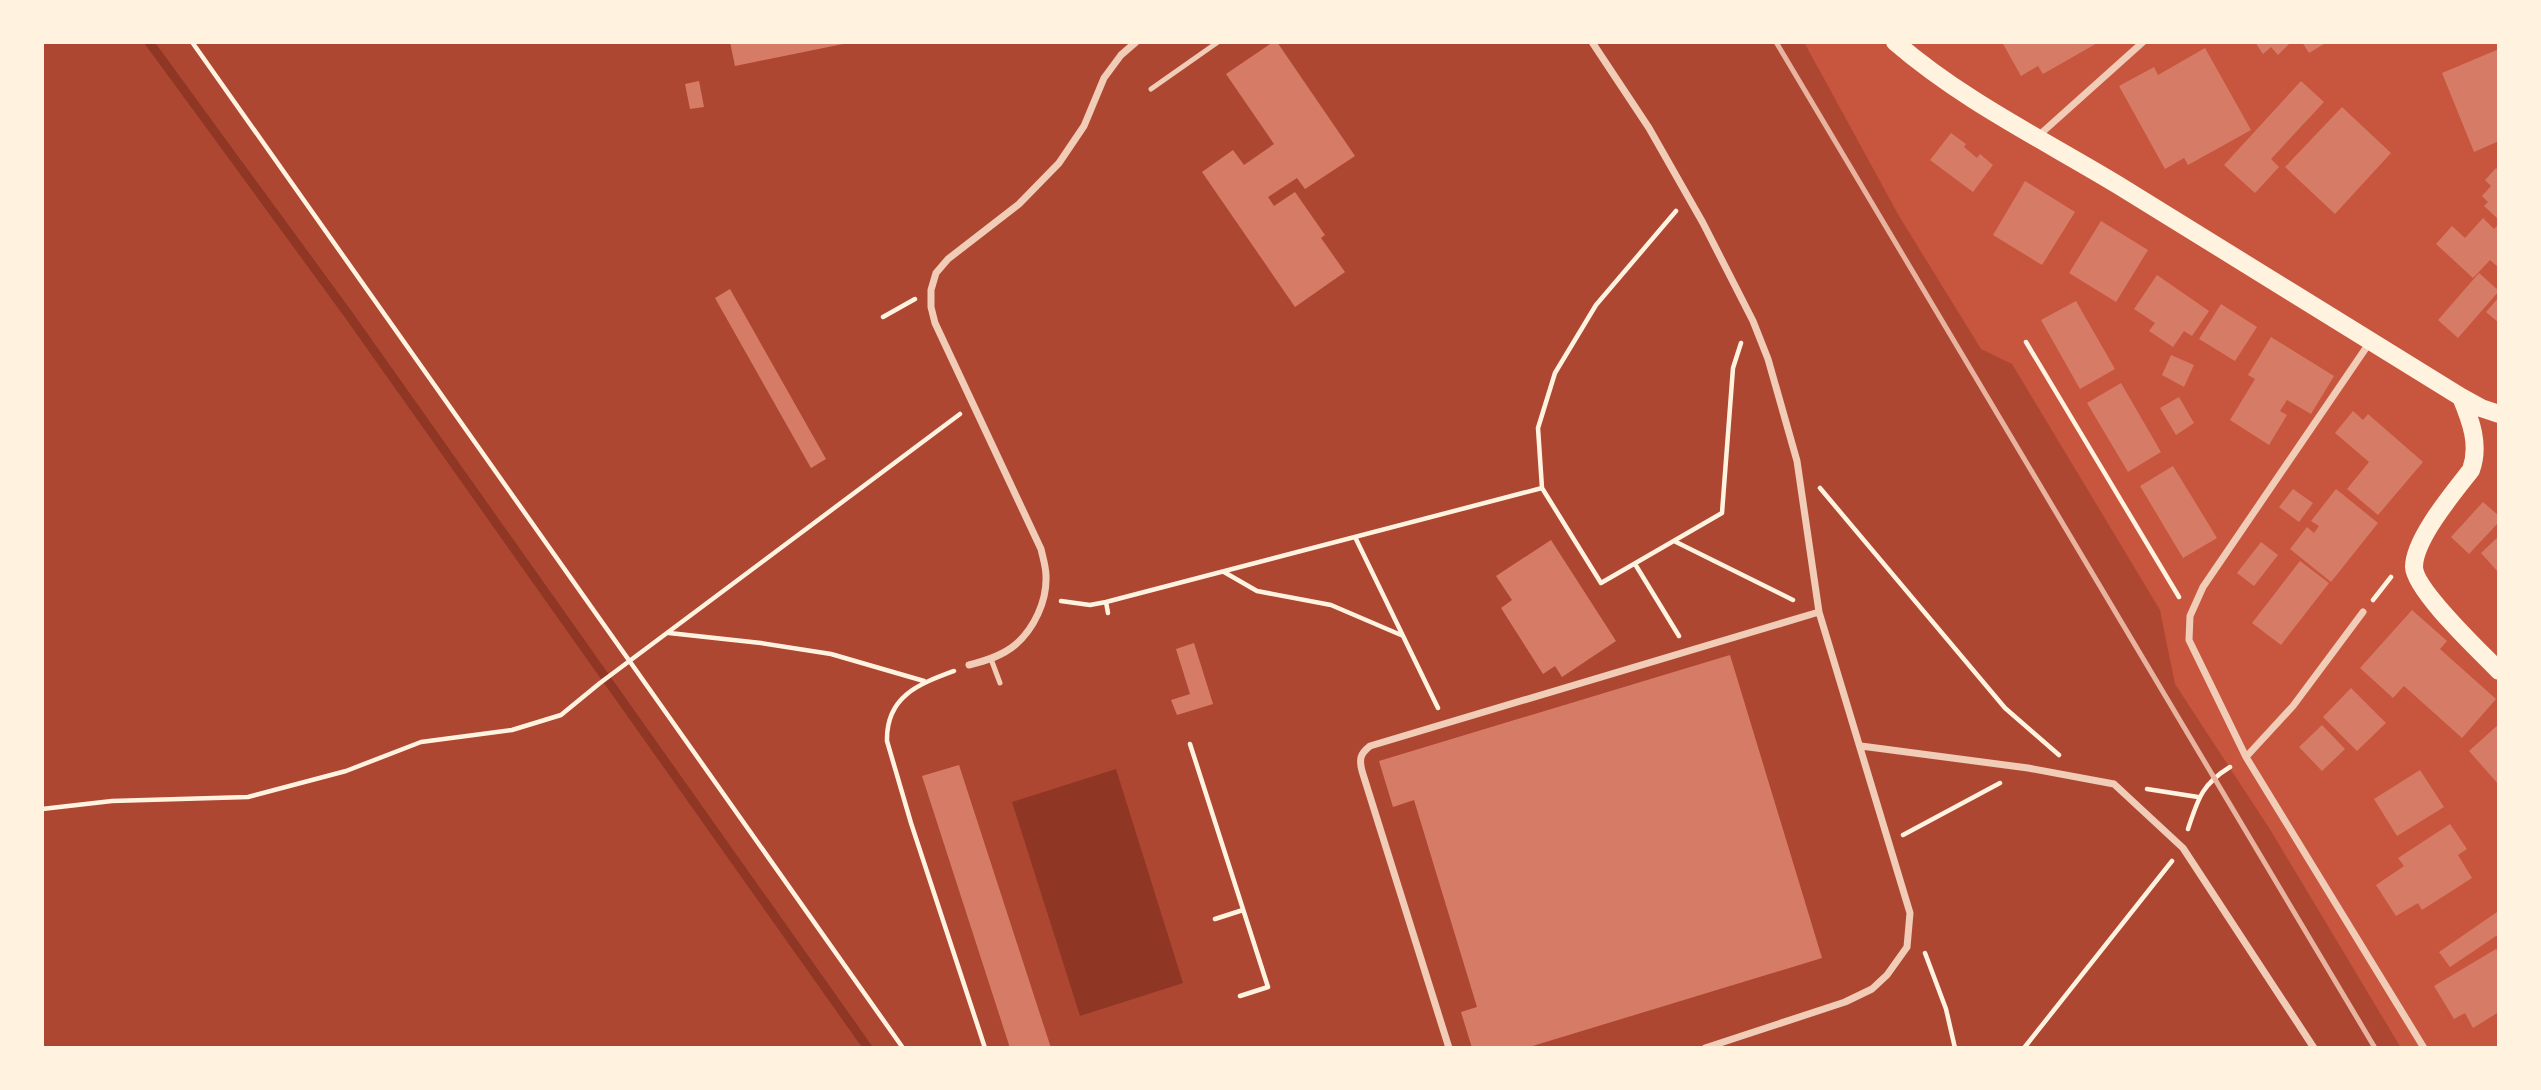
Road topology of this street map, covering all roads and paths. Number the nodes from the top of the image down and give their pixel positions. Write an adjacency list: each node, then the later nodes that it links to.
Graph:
1 (192, 42): 35 (path)
2 (1136, 42): 10 (street)
3 (1219, 42): 7 (lane)
4 (1592, 42): 9 (street)
5 (1895, 42): 8 (main road)
6 (2143, 42): 8 (street)
7 (1151, 89)
8 (2037, 136): 14 (main road)
9 (1688, 197): 12 (street); 19 (path)
10 (931, 290): 11 (path); 16 (street)
11 (883, 317)
12 (1753, 321): 18 (street); 21 (path)
13 (2026, 342): 30 (path)
14 (2370, 342): 15 (main road); 30 (street)
15 (2461, 397): 17 (main road); 23 (main road)
16 (973, 404): 25 (street); 31 (path)
17 (2499, 414)
18 (1797, 461): 27 (street); 45 (path)
19 (1542, 488): 20 (path); 22 (path)
20 (1356, 539): 24 (path); 32 (path)
21 (1674, 541): 22 (path); 27 (path)
22 (1635, 564): 33 (path)
23 (2414, 568): 28 (path); 37 (main road)
24 (1224, 572): 26 (path); 32 (path)
25 (1044, 599): 26 (path); 34 (street)
26 (1106, 602): 29 (path)
27 (1819, 612): 33 (street); 42 (street)
28 (2363, 612): 43 (street)
29 (1108, 613)
30 (2190, 616): 43 (street)
31 (669, 634): 35 (path); 38 (path)
32 (1402, 635): 40 (path)
33 (1689, 652): 40 (street)
34 (991, 659): 36 (street); 39 (lane)
35 (631, 662): 48 (path); 55 (path)
36 (969, 665): 38 (path)
37 (2499, 671)
38 (924, 682): 56 (path)
39 (1000, 683)
40 (1445, 723): 57 (street)
41 (1190, 744): 51 (path)
42 (1861, 746): 44 (street); 49 (street)
43 (2246, 757): 47 (path); 62 (street)
44 (2028, 768): 45 (street); 49 (path)
45 (2088, 779): 46 (street)
46 (2114, 784): 47 (path); 50 (street)
47 (2198, 797): 50 (path)
48 (42, 809)
49 (1890, 842): 52 (street)
50 (2183, 848): 60 (path); 61 (street)
51 (1243, 910): 53 (path); 54 (path)
52 (1909, 913): 58 (street); 59 (path)
53 (1214, 919)
54 (1240, 996)
55 (903, 1048)
56 (985, 1048)
57 (1449, 1048)
58 (1705, 1048)
59 (1955, 1048)
60 (2024, 1048)
61 (2314, 1048)
62 (2424, 1048)

